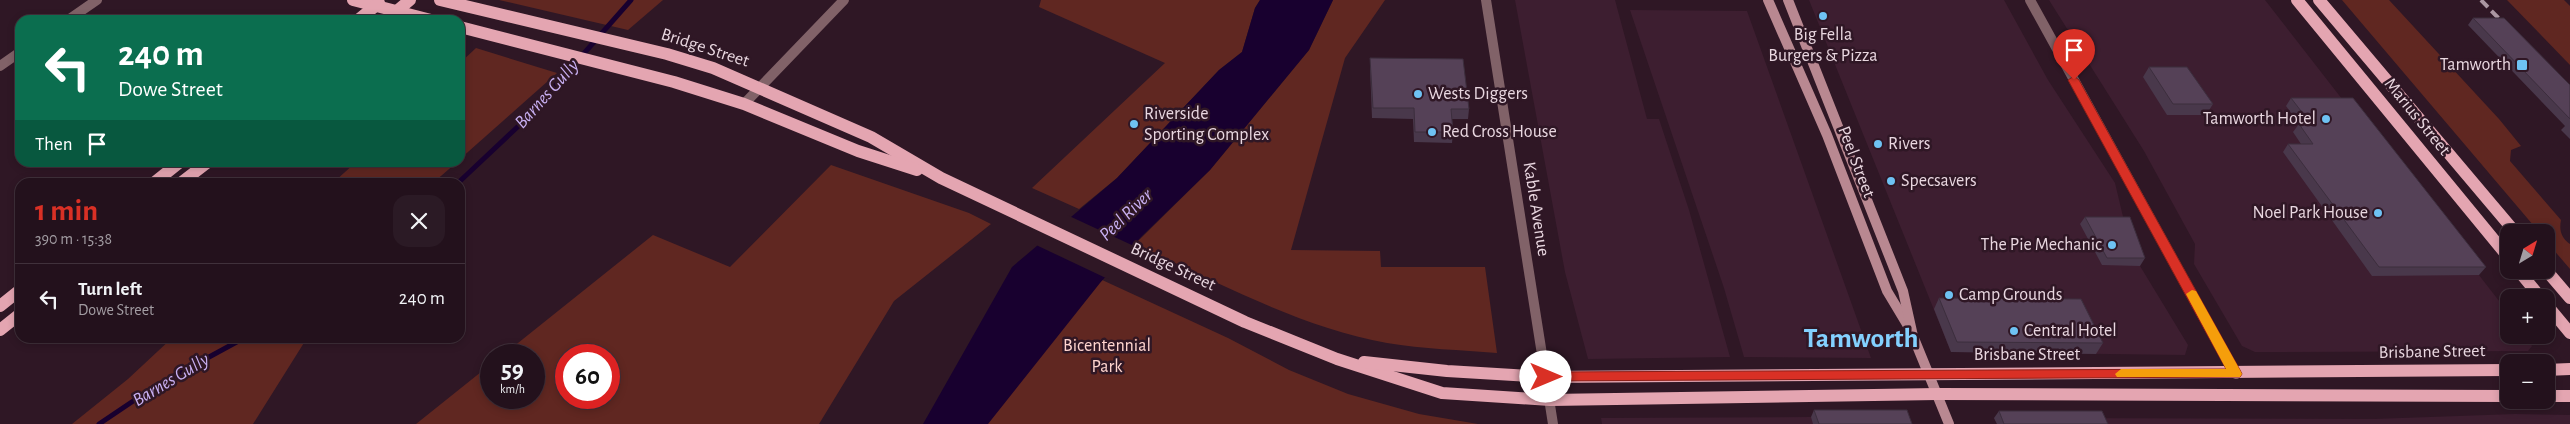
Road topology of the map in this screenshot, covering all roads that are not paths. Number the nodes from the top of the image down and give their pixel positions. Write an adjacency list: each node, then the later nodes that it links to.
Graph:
1 (97, 0): 14 (street)
2 (353, 0): 12 (main road)
3 (410, 0): 13 (main road)
4 (844, 0): 21 (street)
5 (1486, 0): 47 (street, Kable Avenue)
6 (1768, 0): 40 (main road, Peel Street)
7 (1788, 0): 40 (main road, Peel Street)
8 (2030, 0): 46 (street)
9 (2297, 0): 29 (main road, Marius Street)
10 (2319, 0): 28 (main road, Marius Street)
11 (445, 1): 21 (main road, Bridge Street)
12 (379, 3): 13 (main road); 15 (main road)
13 (396, 11): 16 (main road); 17 (main road)
14 (75, 15)
15 (364, 15)
16 (392, 15)
17 (412, 15)
18 (465, 28): 22 (main road, Bridge Street)
19 (15, 56): 20 (street)
20 (0, 66)
21 (761, 88): 22 (street); 27 (main road, Bridge Street)
22 (744, 104): 27 (main road, Bridge Street)
23 (174, 167): 25 (main road)
24 (202, 167): 26 (main road)
25 (160, 178)
26 (187, 178)
27 (941, 178): 41 (main road, Bridge Street)
28 (2508, 224)
29 (2500, 247)
30 (2525, 279): 32 (main road)
31 (2554, 279): 34 (main road)
32 (2534, 289)
33 (15, 294): 35 (main road)
34 (2570, 298)
35 (0, 306)
36 (2555, 315): 39 (main road)
37 (15, 318): 38 (main road)
38 (0, 330)
39 (2570, 333)
40 (1913, 336): 45 (main road, Peel Street)
41 (1337, 359): 47 (main road, Bridge Street); 52 (main road, Bridge Street)
42 (2570, 369): 44 (main road)
43 (2500, 370): 46 (main road, Brisbane Street)
44 (2555, 370)
45 (1927, 374): 46 (main road, Brisbane Street); 47 (main road, Brisbane Street); 48 (main road, Peel Street)
46 (2236, 374)
47 (1546, 377): 52 (street, Kable Avenue)
48 (1937, 394): 49 (main road); 52 (main road); 54 (main road, Peel Street)
49 (2500, 396)
50 (2555, 396): 51 (main road)
51 (2570, 396)
52 (1550, 400): 53 (street, Kable Avenue)
53 (1554, 424)
54 (1949, 424)

